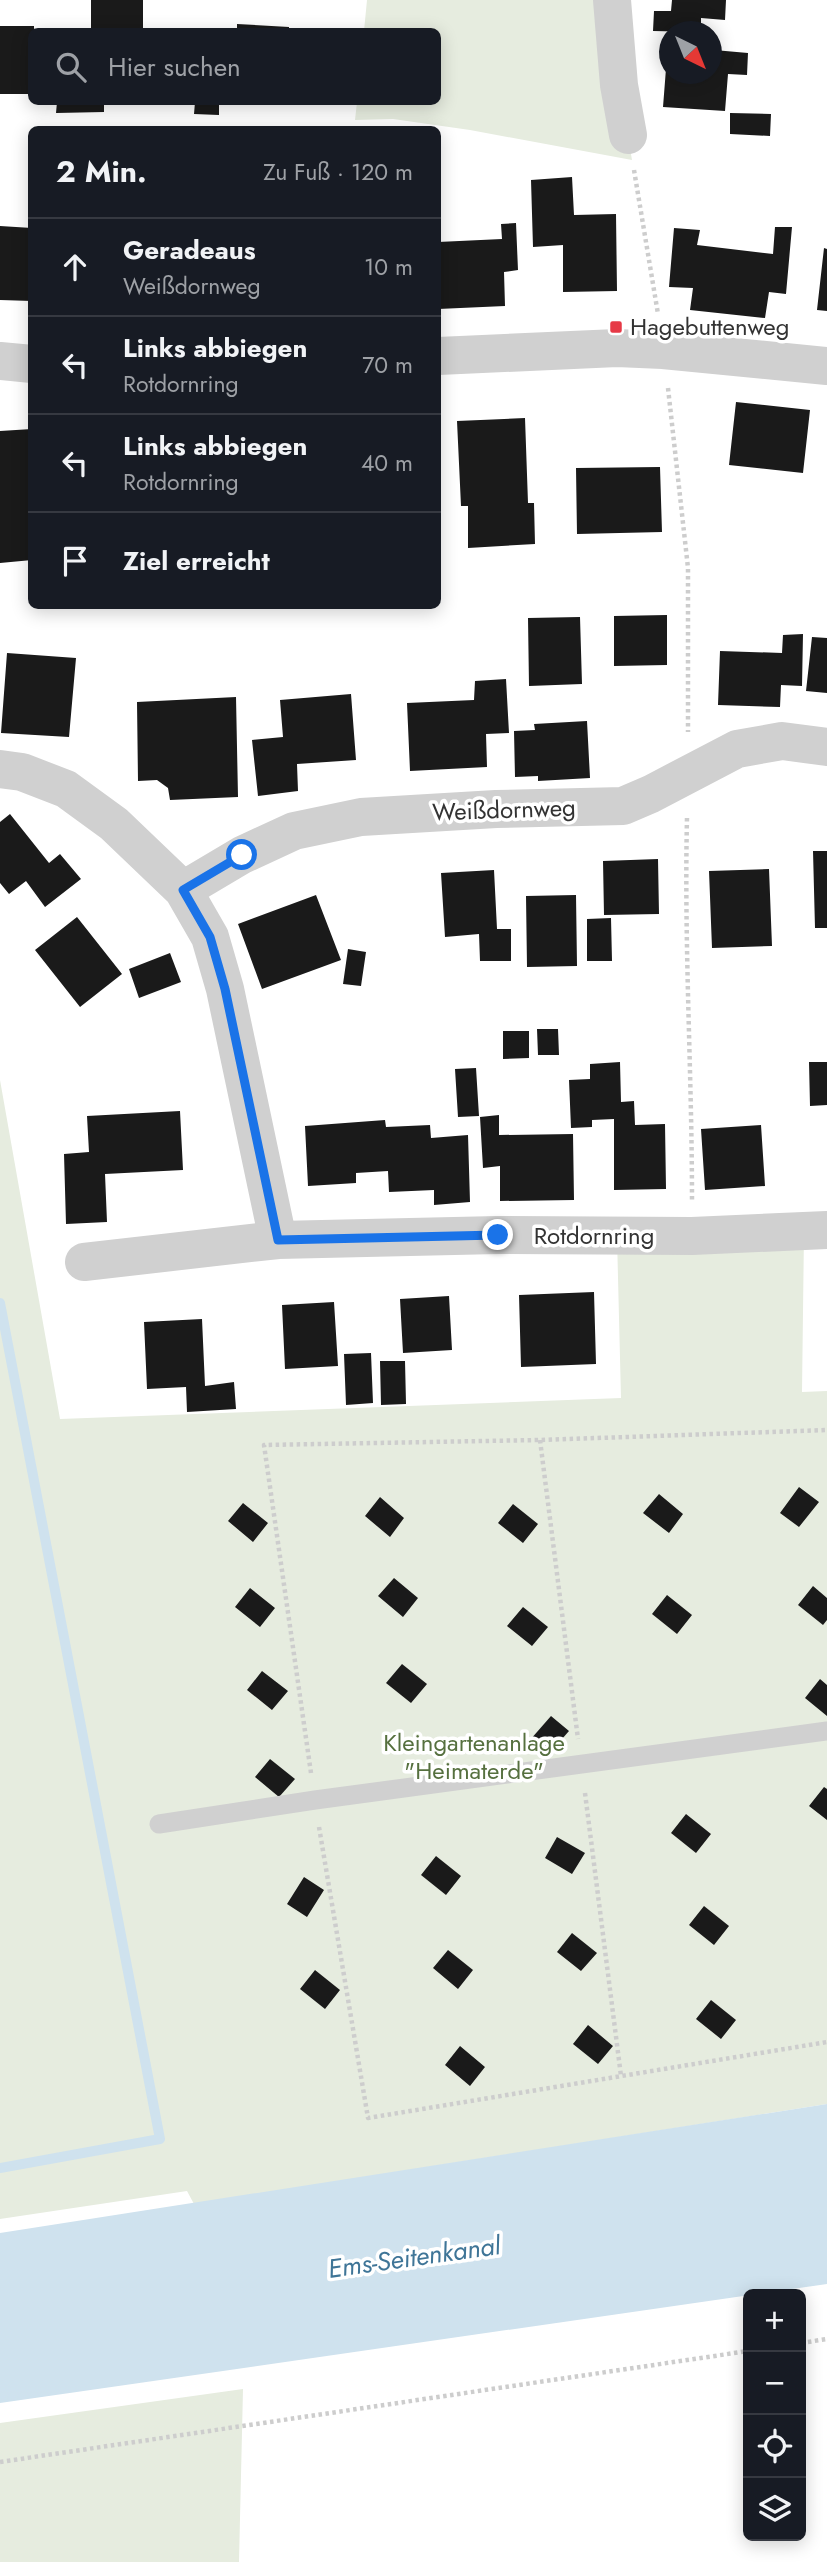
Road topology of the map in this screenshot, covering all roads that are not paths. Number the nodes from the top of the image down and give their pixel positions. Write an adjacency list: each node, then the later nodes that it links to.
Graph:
1 (612, 0): 2 (street)
2 (628, 135)
3 (441, 356): 6 (street)
4 (0, 361): 5 (street)
5 (28, 364)
6 (827, 366)
7 (827, 747): 9 (street, Weißdornweg)
8 (0, 769): 9 (street)
9 (183, 890): 11 (street)
10 (827, 1230): 11 (street, Rotdornring)
11 (278, 1240): 12 (street, Rotdornring)
12 (84, 1262)
13 (827, 1731): 14 (lane)
14 (159, 1824)

